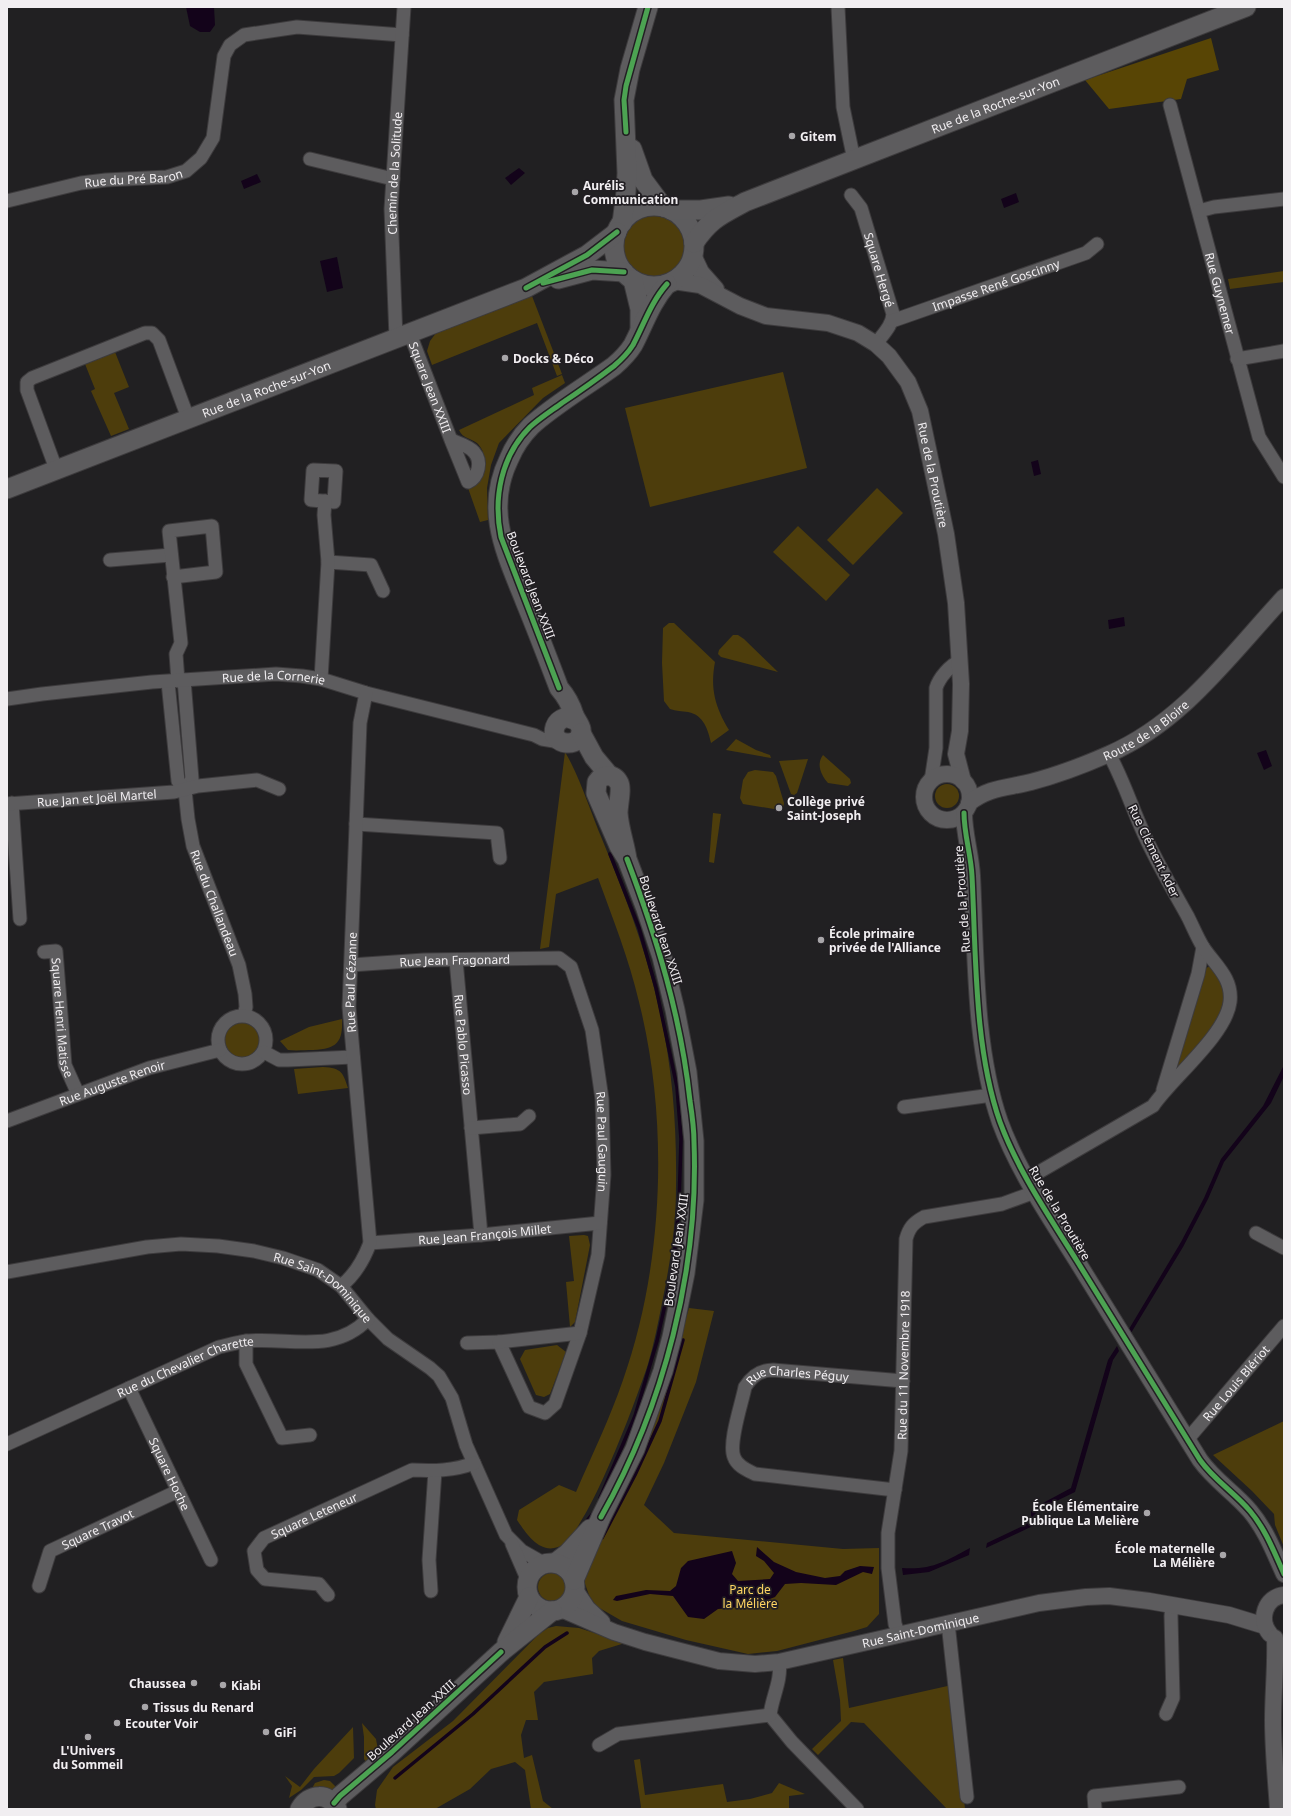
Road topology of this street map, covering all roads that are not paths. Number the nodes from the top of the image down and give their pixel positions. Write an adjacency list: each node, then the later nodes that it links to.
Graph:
1 (404, 7): 5 (street, Chemin de la Solitude)
2 (648, 7): 7 (main road)
3 (838, 7): 9 (street)
4 (1246, 7): 9 (main road, Rue de la Roche-sur-Yon)
5 (402, 35): 10 (street, Chemin de la Solitude); 13 (street, Rue du Pré Baron)
6 (1170, 105): 16 (street, Rue Guynemer)
7 (626, 132): 15 (main road); 17 (main road)
8 (310, 159): 10 (street)
9 (854, 160): 14 (main road, Rue de la Roche-sur-Yon)
10 (393, 179): 26 (street, Chemin de la Solitude)
11 (851, 195): 24 (street, Square Hergé)
12 (1284, 199): 16 (street)
13 (7, 201)
14 (745, 202): 15 (main road, Rue de la Roche-sur-Yon); 19 (main road, Rue de la Roche-sur-Yon)
15 (667, 208): 17 (main road); 19 (main road)
16 (1199, 211): 29 (street, Rue Guynemer)
17 (619, 228): 20 (main road); 22 (main road, Rue de la Roche-sur-Yon)
18 (1097, 244): 24 (street, Impasse René Goscinny)
19 (694, 249): 21 (main road); 23 (street)
20 (628, 276): 21 (main road); 22 (main road, Rue de la Roche-sur-Yon); 25 (main road)
21 (670, 282): 23 (street); 25 (main road, Boulevard Jean XXIII)
22 (526, 288): 26 (main road, Rue de la Roche-sur-Yon)
23 (723, 296): 27 (street, Rue de la Proutière)
24 (892, 321): 27 (street, Square Hergé)
25 (640, 330): 47 (main road, Boulevard Jean XXIII)
26 (403, 336): 30 (main road, Rue de la Roche-sur-Yon); 31 (street, Square Jean XXIII)
27 (876, 344): 42 (street, Rue de la Proutière)
28 (1284, 351): 29 (street)
29 (1237, 359): 33 (street, Rue Guynemer)
30 (188, 418): 32 (main road, Rue de la Roche-sur-Yon); 32 (street)
31 (451, 440)
32 (56, 469): 34 (main road, Rue de la Roche-sur-Yon)
33 (1284, 477)
34 (7, 489)
35 (325, 501): 38 (street)
36 (171, 555): 37 (street); 39 (street, Rue du Challandeau); 39 (street, Rue du Challandeau)
37 (110, 560)
38 (328, 562): 40 (street); 43 (street)
39 (173, 577): 44 (street, Rue du Challandeau)
40 (383, 592)
41 (1284, 597): 49 (street, Route de la Bloire)
42 (960, 661): 48 (street, Rue de la Proutière); 50 (street)
43 (321, 679): 44 (street, Rue de la Cornerie); 45 (street, Rue de la Cornerie)
44 (177, 681): 46 (street, Rue de la Cornerie); 54 (street, Rue du Challandeau)
45 (366, 693): 47 (street, Rue de la Cornerie); 59 (street, Rue Paul Cézanne)
46 (7, 699)
47 (567, 731): 52 (main road, Boulevard Jean XXIII)
48 (956, 754): 50 (street); 51 (street, Rue de la Proutière)
49 (1109, 754): 55 (street, Route de la Bloire); 64 (street, Rue Clément Ader)
50 (936, 778): 51 (street); 58 (street, Rue de la Proutière)
51 (964, 782): 55 (street); 57 (street, Rue de la Proutière)
52 (601, 785): 62 (main road, Boulevard Jean XXIII); 62 (main road, Boulevard Jean XXIII)
53 (279, 789): 54 (street, Rue Jan et Joël Martel)
54 (185, 790): 56 (street, Rue Jan et Joël Martel); 69 (street, Rue du Challandeau)
55 (987, 791): 57 (street, Route de la Bloire)
56 (10, 803): 63 (street)
57 (966, 808): 58 (street); 60 (street, Rue de la Proutière)
58 (942, 820): 60 (street, Rue de la Proutière)
59 (356, 824): 61 (street); 68 (street, Rue Paul Cézanne)
60 (969, 847): 75 (street, Rue de la Proutière)
61 (500, 858)
62 (627, 859): 103 (main road, Boulevard Jean XXIII)
63 (20, 918)
64 (1203, 947): 73 (street, Rue Clément Ader); 73 (street, Rue Clément Ader)
65 (44, 952): 74 (street, Square Henri Matisse)
66 (559, 958): 67 (street, Rue Jean Fragonard); 81 (street, Rue Paul Gauguin)
67 (456, 960): 68 (street, Rue Jean Fragonard); 79 (street, Rue Pablo Picasso)
68 (351, 965): 72 (street, Rue Paul Cézanne)
69 (244, 1015): 70 (street); 71 (street)
70 (220, 1050): 71 (street); 74 (street, Rue Auguste Renoir)
71 (264, 1052): 72 (street)
72 (353, 1057): 84 (street, Rue Paul Cézanne)
73 (1162, 1093): 80 (street, Rue Clément Ader)
74 (78, 1094): 78 (street, Rue Auguste Renoir)
75 (992, 1095): 76 (street); 80 (street, Rue de la Proutière)
76 (904, 1106)
77 (529, 1116): 79 (street)
78 (7, 1121)
79 (471, 1128): 83 (street, Rue Pablo Picasso)
80 (1031, 1185): 94 (street, Rue du 11 Novembre 1918); 97 (street, Rue de la Proutière)
81 (600, 1223): 83 (street, Rue Jean François Millet); 90 (street, Rue Paul Gauguin)
82 (1256, 1233): 85 (street)
83 (481, 1235): 84 (street, Rue Jean François Millet)
84 (370, 1243): 87 (street)
85 (1284, 1248)
86 (7, 1272): 87 (street, Rue Saint-Dominique)
87 (341, 1286): 88 (street, Rue Saint-Dominique)
88 (368, 1319): 91 (street, Rue du Chevalier Charette); 99 (street, Rue Saint-Dominique)
89 (1284, 1326): 97 (street, Rue Louis Blériot)
90 (580, 1333): 92 (street); 92 (street, Rue Paul Gauguin)
91 (246, 1341): 95 (street, Rue du Chevalier Charette); 96 (street)
92 (499, 1342): 93 (street)
93 (467, 1343)
94 (903, 1381): 101 (street, Rue du 11 Novembre 1918); 101 (street, Rue Charles Péguy)
95 (129, 1388): 98 (street, Rue du Chevalier Charette); 102 (street, Square Hoche)
96 (310, 1435)
97 (1187, 1440): 107 (street, Rue de la Proutière)
98 (7, 1444)
99 (474, 1463): 100 (street, Square Leteneur); 104 (street, Rue Saint-Dominique)
100 (435, 1471): 111 (street); 112 (street, Square Leteneur)
101 (895, 1490): 120 (street, Rue du 11 Novembre 1918)
102 (178, 1491): 105 (street, Square Hoche); 109 (street, Square Travot)
103 (601, 1517): 106 (main road); 108 (main road)
104 (511, 1541): 106 (street, Rue Saint-Dominique); 110 (street, Rue Saint-Dominique)
105 (211, 1560)
106 (550, 1563): 108 (main road); 110 (main road)
107 (1281, 1567): 113 (street, Rue de la Proutière)
108 (575, 1585): 115 (main road); 119 (street, Rue Saint-Dominique)
109 (39, 1586)
110 (529, 1589): 115 (main road); 122 (main road)
111 (431, 1591)
112 (328, 1595)
113 (1275, 1599): 116 (street, Rue Saint-Dominique); 118 (street, Rue de la Proutière)
114 (1172, 1605): 116 (street, Rue Saint-Dominique); 117 (street, Rue Saint-Dominique); 127 (street)
115 (557, 1610): 119 (street, Rue Saint-Dominique); 122 (main road)
116 (1230, 1615): 118 (street, Rue Saint-Dominique)
117 (948, 1624): 120 (street, Rue Saint-Dominique); 130 (street)
118 (1265, 1626): 121 (street)
119 (614, 1632): 124 (street, Rue Saint-Dominique)
120 (899, 1635): 124 (street, Rue Saint-Dominique)
121 (1280, 1639): 125 (street)
122 (501, 1652): 131 (main road, Boulevard Jean XXIII)
123 (1284, 1657): 125 (street)
124 (779, 1662): 126 (street)
125 (1276, 1671): 135 (street)
126 (770, 1714): 128 (street); 133 (street)
127 (1166, 1714)
128 (600, 1745)
129 (1179, 1787): 134 (street)
130 (967, 1797)
131 (336, 1806): 132 (main road)
132 (300, 1809)
133 (857, 1809)
134 (1095, 1809)
135 (1278, 1809)

